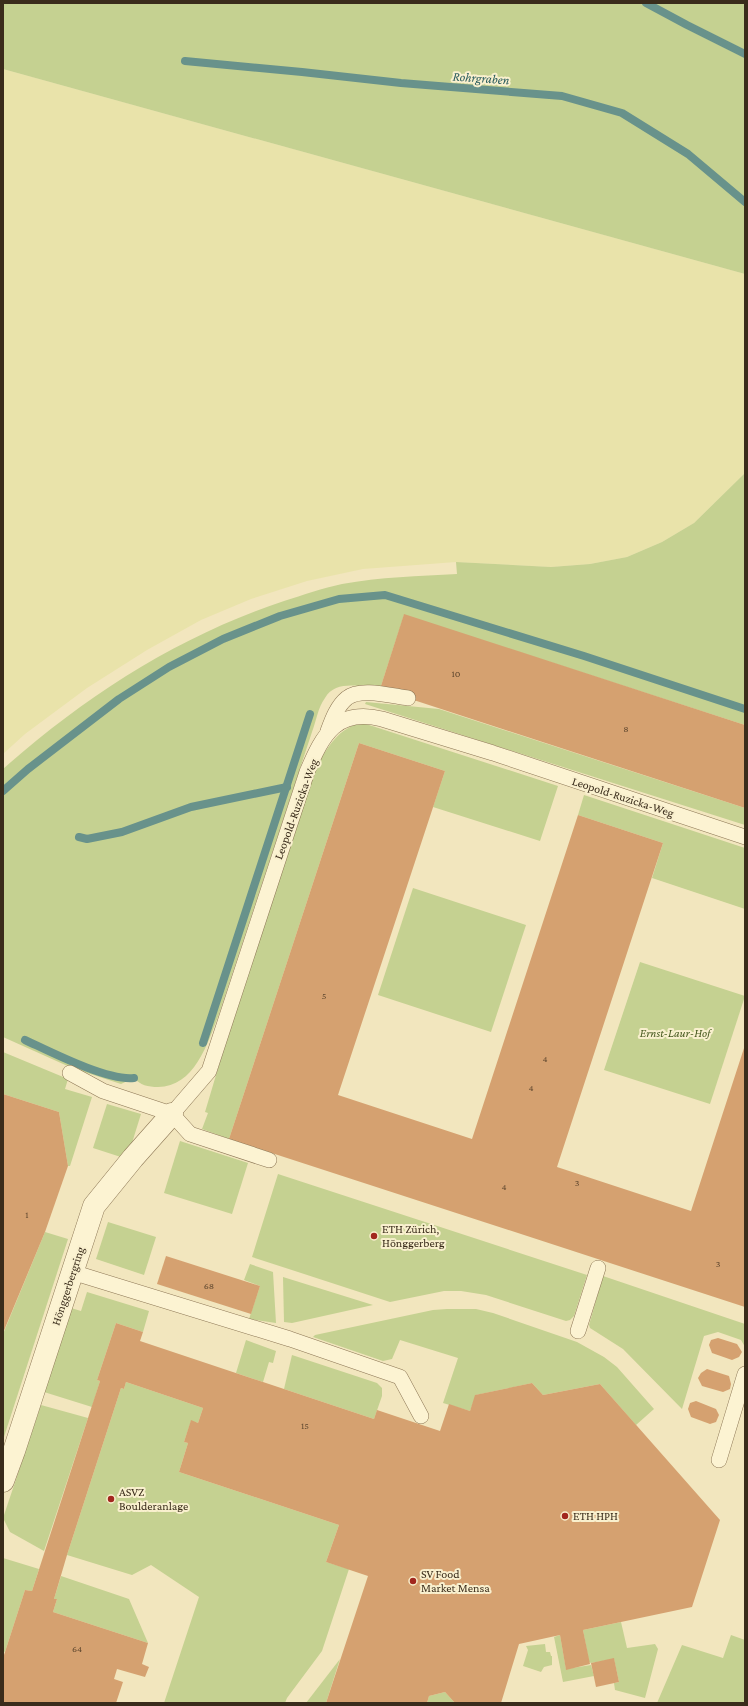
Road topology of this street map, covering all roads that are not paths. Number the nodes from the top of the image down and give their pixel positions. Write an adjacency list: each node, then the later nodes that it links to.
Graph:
1 (408, 698): 2 (lane)
2 (326, 735): 3 (lane, Leopold-Ruzicka-Weg); 5 (lane, Leopold-Ruzicka-Weg)
3 (745, 837)
4 (70, 1073): 5 (lane)
5 (172, 1114): 6 (lane); 8 (street, Hönggerbergring)
6 (269, 1160)
7 (598, 1268): 9 (lane)
8 (72, 1272): 11 (lane); 13 (street, Hönggerbergring)
9 (578, 1330)
10 (745, 1374): 12 (lane)
11 (421, 1416)
12 (719, 1460)
13 (3, 1480)

